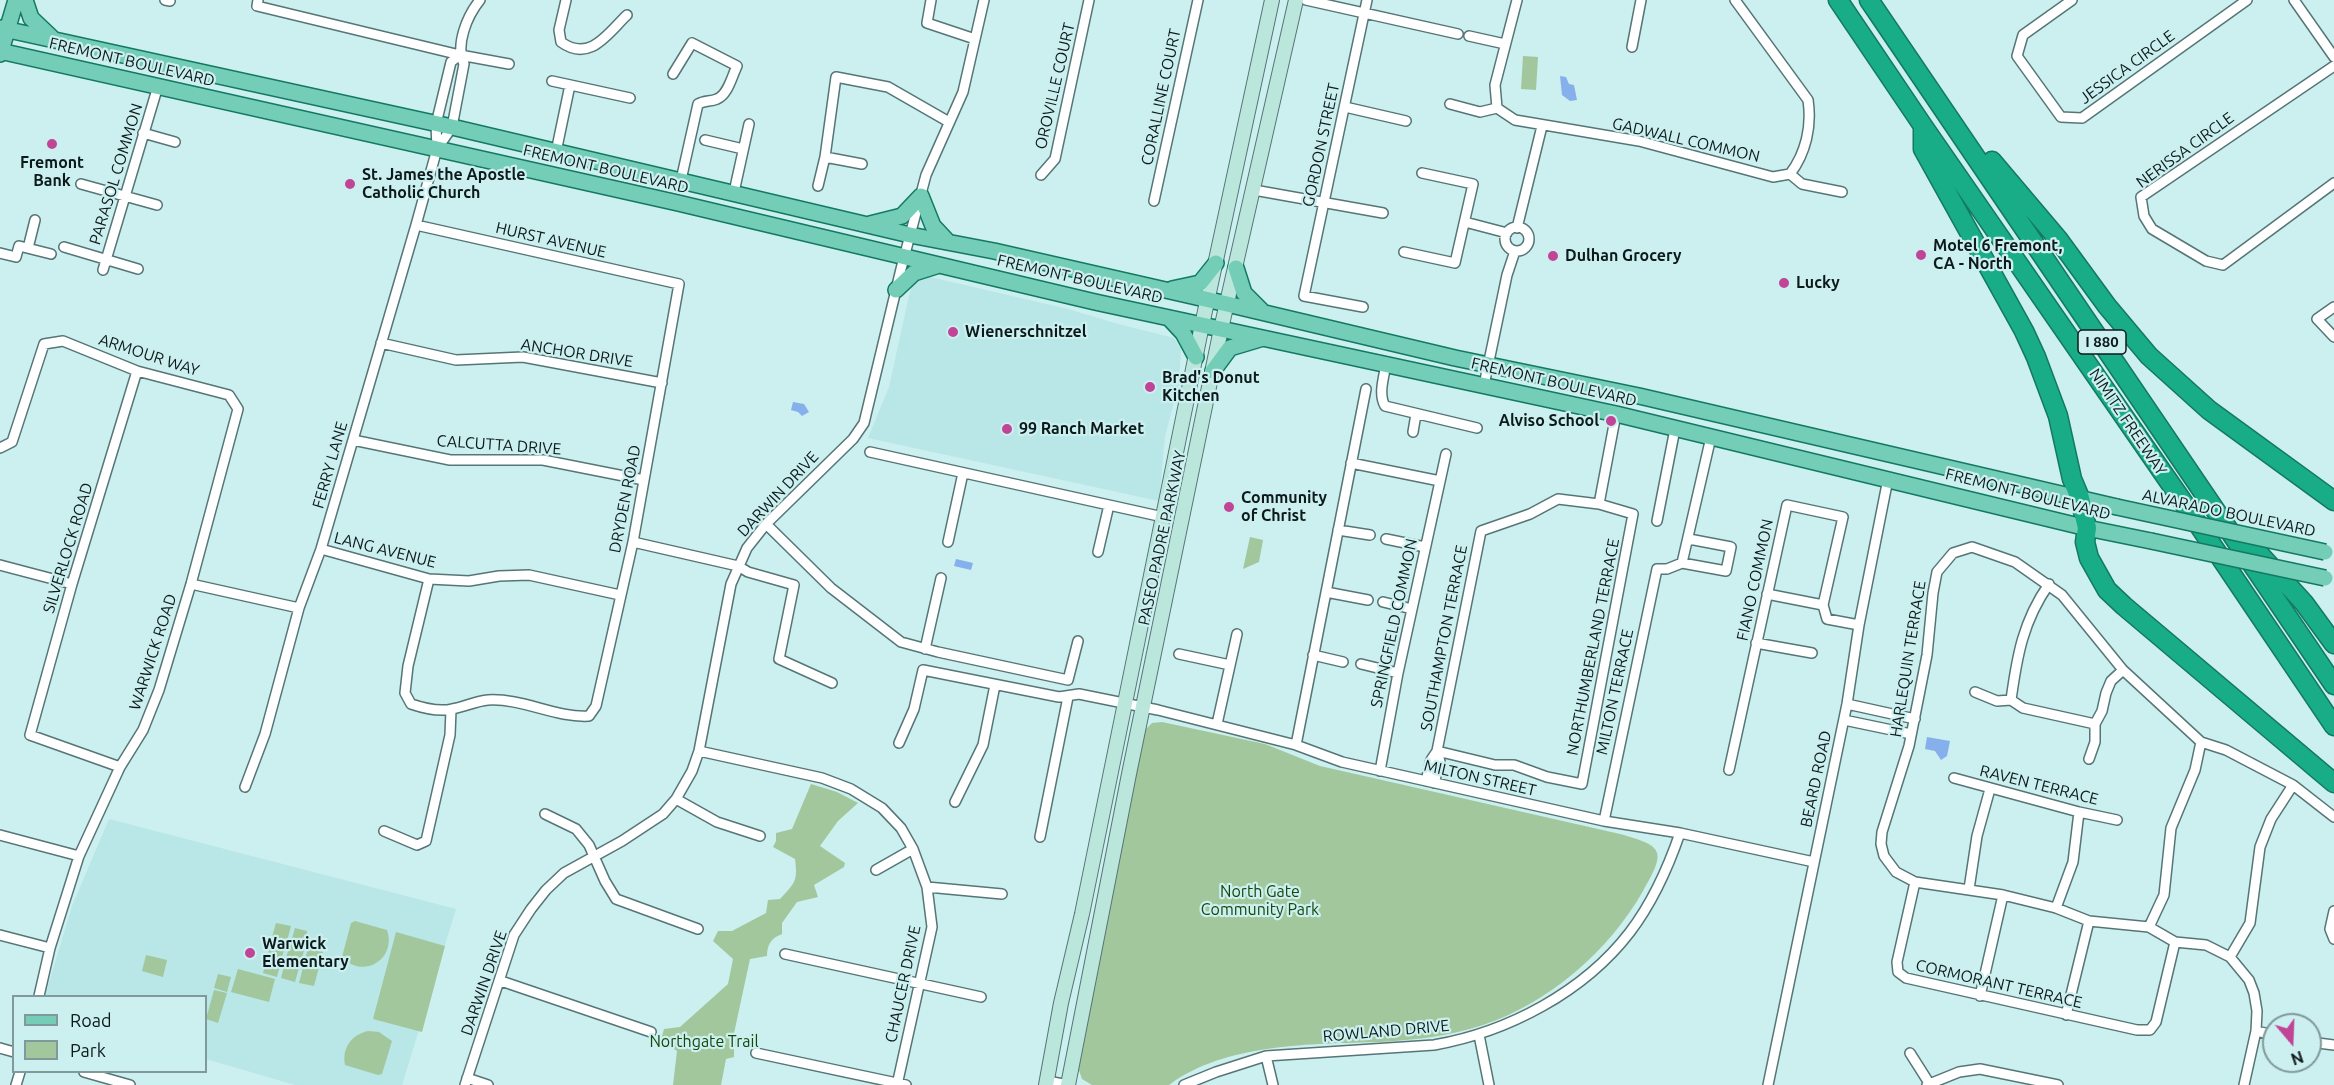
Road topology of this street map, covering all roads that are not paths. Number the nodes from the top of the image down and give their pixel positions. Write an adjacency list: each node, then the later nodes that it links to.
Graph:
1 (16, 0): 25 (main road)
2 (25, 0): 29 (main road)
3 (480, 0): 33 (street, FERRY LANE)
4 (566, 0): 24 (street)
5 (932, 0): 28 (street)
6 (984, 0): 28 (street, DARWIN DRIVE)
7 (1089, 0): 63 (street, OROVILLE COURT)
8 (1198, 0): 73 (street, CORALLINE COURT)
9 (1272, 0): 93 (main road, PASEO PADRE PARKWAY)
10 (1296, 0): 68 (main road, PASEO PADRE PARKWAY)
11 (1306, 0): 23 (street)
12 (1367, 0): 23 (street, GORDON STREET)
13 (1516, 0): 30 (street)
14 (1641, 0): 31 (street)
15 (1735, 0): 62 (street)
16 (1839, 0): 50 (highway, NIMITZ FREEWAY / I 880)
17 (1869, 0): 193 (highway, I 880)
18 (1882, 0): 59 (highway, NIMITZ FREEWAY / I 880)
19 (2072, 0): 20 (street, JESSICA CIRCLE)
20 (2247, 0)
21 (2294, 0): 34 (street)
22 (258, 3): 33 (street)
23 (1364, 13): 26 (street); 43 (street, GORDON STREET)
24 (627, 15)
25 (4, 29): 29 (main road, FREMONT BOULEVARD); 32 (main road)
26 (1458, 34)
27 (1469, 36): 30 (street)
28 (975, 39): 46 (street, DARWIN DRIVE)
29 (54, 40): 47 (main road, FREMONT BOULEVARD)
30 (1505, 44): 44 (street)
31 (1632, 47)
32 (0, 52): 40 (main road, FREMONT BOULEVARD)
33 (460, 55): 35 (street); 47 (street, FERRY LANE); 51 (street, FERRY LANE)
34 (2334, 57)
35 (508, 64)
36 (2334, 66): 65 (street, NERISSA CIRCLE)
37 (673, 74): 64 (street)
38 (552, 81): 39 (street)
39 (570, 85): 41 (street); 57 (street)
40 (158, 86): 52 (street, PARASOL COMMON); 55 (main road, FREMONT BOULEVARD)
41 (630, 98)
42 (1450, 104): 44 (street)
43 (1345, 107): 45 (street); 74 (street, GORDON STREET)
44 (1497, 108): 49 (street, GADWALL COMMON)
45 (1406, 120)
46 (949, 122): 58 (street); 72 (street, DARWIN DRIVE)
47 (436, 124): 51 (main road, FREMONT BOULEVARD); 55 (street, FERRY LANE)
48 (749, 124): 56 (street)
49 (1542, 126): 62 (street, GADWALL COMMON); 81 (street)
50 (1923, 126): 138 (highway); 205 (highway, NIMITZ FREEWAY / I 880)
51 (452, 127): 55 (street, FERRY LANE); 57 (main road, FREMONT BOULEVARD)
52 (143, 133): 54 (street); 71 (street, PARASOL COMMON)
53 (705, 140): 56 (street)
54 (175, 142)
55 (437, 149): 80 (street, FERRY LANE); 91 (main road, FREMONT BOULEVARD)
56 (743, 149): 69 (street)
57 (556, 152): 64 (main road, FREMONT BOULEVARD)
58 (825, 157): 60 (street); 67 (street)
59 (1992, 161): 139 (highway); 149 (highway, NIMITZ FREEWAY / I 880)
60 (862, 164)
61 (1422, 173): 78 (street)
62 (1790, 174): 70 (street)
63 (1041, 175)
64 (681, 180): 69 (main road, FREMONT BOULEVARD)
65 (2334, 183)
66 (81, 184): 71 (street)
67 (818, 186)
68 (1254, 190): 74 (street); 95 (main road, PASEO PADRE PARKWAY)
69 (734, 192): 79 (main road, FREMONT BOULEVARD)
70 (1842, 192)
71 (124, 196): 75 (street); 92 (street, PARASOL COMMON)
72 (921, 196): 79 (main road); 83 (street, DARWIN DRIVE); 84 (main road)
73 (1154, 201)
74 (1324, 202): 76 (street); 103 (street, GORDON STREET)
75 (157, 205)
76 (1383, 213)
77 (35, 220): 86 (street)
78 (1466, 222): 82 (street); 88 (street)
79 (867, 224): 83 (main road, FREMONT BOULEVARD)
80 (416, 225): 98 (street, HURST AVENUE); 111 (street, FERRY LANE)
81 (1517, 228): 82 (street); 87 (street)
82 (1507, 233): 87 (street)
83 (910, 235): 84 (main road, FREMONT BOULEVARD); 91 (street, DARWIN DRIVE)
84 (948, 242): 100 (main road, FREMONT BOULEVARD)
85 (64, 247): 92 (street)
86 (28, 248): 89 (street); 90 (street)
87 (1515, 251): 114 (street)
88 (1404, 252)
89 (0, 253)
90 (51, 254)
91 (904, 258): 94 (main road, FREMONT BOULEVARD); 99 (street, DARWIN DRIVE)
92 (106, 259): 96 (street); 97 (street, PARASOL COMMON)
93 (1216, 263): 100 (main road); 101 (main road, PASEO PADRE PARKWAY)
94 (937, 265): 99 (main road); 106 (main road, FREMONT BOULEVARD)
95 (1236, 268): 102 (main road, PASEO PADRE PARKWAY); 105 (main road)
96 (138, 269)
97 (103, 270)
98 (679, 284): 117 (street, DRYDEN ROAD)
99 (896, 290): 145 (street, DARWIN DRIVE)
100 (1166, 290): 101 (main road, FREMONT BOULEVARD)
101 (1208, 300): 102 (main road, FREMONT BOULEVARD); 107 (main road, PASEO PADRE PARKWAY)
102 (1227, 304): 105 (main road, FREMONT BOULEVARD); 108 (main road, PASEO PADRE PARKWAY)
103 (1363, 307)
104 (2334, 307): 109 (street)
105 (1264, 312): 114 (main road, FREMONT BOULEVARD)
106 (1169, 318): 107 (main road, FREMONT BOULEVARD); 112 (main road)
107 (1202, 325): 108 (main road, FREMONT BOULEVARD); 112 (main road, PASEO PADRE PARKWAY)
108 (1221, 329): 110 (main road, FREMONT BOULEVARD); 116 (main road, PASEO PADRE PARKWAY)
109 (2334, 337)
110 (1265, 338): 113 (main road, FREMONT BOULEVARD); 116 (main road)
111 (381, 343): 117 (street, ANCHOR DRIVE); 128 (street, FERRY LANE)
112 (1196, 357): 137 (main road, PASEO PADRE PARKWAY)
113 (1386, 364): 118 (main road, FREMONT BOULEVARD); 121 (street)
114 (1488, 365): 118 (street); 123 (main road, FREMONT BOULEVARD)
115 (137, 370): 120 (street, ARMOUR WAY); 129 (street, ARMOUR WAY); 165 (street, SILVERLOCK ROAD)
116 (1213, 371): 158 (main road, PASEO PADRE PARKWAY)
117 (662, 383): 135 (street, DRYDEN ROAD)
118 (1484, 385): 122 (main road, FREMONT BOULEVARD)
119 (1366, 389): 132 (street)
120 (238, 409): 166 (street, WARWICK ROAD)
121 (1416, 414): 124 (street); 126 (street)
122 (1617, 414): 123 (main road); 125 (main road, FREMONT BOULEVARD); 140 (street)
123 (1735, 418): 138 (main road, FREMONT BOULEVARD)
124 (1477, 428)
125 (1675, 429): 127 (main road, FREMONT BOULEVARD); 144 (street)
126 (1413, 432)
127 (1711, 437): 134 (main road, FREMONT BOULEVARD); 151 (street)
128 (353, 440): 135 (street, CALCUTTA DRIVE); 155 (street, FERRY LANE)
129 (0, 448)
130 (870, 452): 133 (street)
131 (1446, 454): 136 (street, SPRINGFIELD COMMON)
132 (1351, 464): 136 (street); 147 (street)
133 (963, 473): 141 (street); 153 (street)
134 (1888, 479): 146 (main road, FREMONT BOULEVARD); 176 (street, BEARD ROAD)
135 (644, 480): 152 (street, DRYDEN ROAD)
136 (1440, 481): 154 (street, SPRINGFIELD COMMON)
137 (1168, 490): 143 (main road, PASEO PADRE PARKWAY); 158 (main road)
138 (2080, 498): 142 (main road, FREMONT BOULEVARD); 146 (highway)
139 (2334, 501)
140 (1599, 504): 211 (street, SOUTHAMPTON TERRACE); 211 (street, NORTHUMBERLAND TERRACE)
141 (1109, 505): 143 (street); 156 (street)
142 (2116, 507): 157 (main road, ALVARADO BOULEVARD, bridge)
143 (1163, 517): 197 (main road, PASEO PADRE PARKWAY)
144 (1657, 521)
145 (766, 524): 161 (street, DARWIN DRIVE); 181 (street)
146 (2087, 528): 164 (main road, FREMONT BOULEVARD, bridge); 218 (highway)
147 (1338, 530): 148 (street); 168 (street)
148 (1370, 535)
149 (2244, 537): 180 (highway); 188 (highway, NIMITZ FREEWAY / I 880)
150 (1386, 539): 154 (street)
151 (1689, 539): 159 (street); 159 (street)
152 (633, 542): 161 (street); 170 (street, DRYDEN ROAD)
153 (948, 542)
154 (1425, 547): 175 (street, SPRINGFIELD COMMON)
155 (321, 549): 163 (street, LANG AVENUE); 174 (street, FERRY LANE)
156 (1098, 552)
157 (2329, 553)
158 (1174, 563): 199 (main road, PASEO PADRE PARKWAY)
159 (1682, 563): 228 (street, MILTON TERRACE)
160 (0, 565): 165 (street)
161 (738, 566): 191 (street); 210 (street, DARWIN DRIVE)
162 (941, 578): 181 (street)
163 (429, 579): 170 (street, LANG AVENUE); 200 (street)
164 (2330, 579)
165 (72, 584): 213 (street, SILVERLOCK ROAD)
166 (191, 584): 174 (street); 213 (street, WARWICK ROAD)
167 (2049, 584): 189 (street); 196 (street); 201 (street, HARLEQUIN TERRACE)
168 (1326, 592): 171 (street); 184 (street)
169 (1767, 594): 173 (street); 173 (street, FIANO COMMON); 179 (street, FIANO COMMON)
170 (620, 595): 200 (street, DRYDEN ROAD)
171 (1368, 600)
172 (1383, 602): 175 (street)
173 (1823, 605): 176 (street)
174 (298, 608): 220 (street, FERRY LANE)
175 (1412, 609): 190 (street, SPRINGFIELD COMMON)
176 (1859, 625): 198 (street, BEARD ROAD)
177 (1237, 634): 187 (street)
178 (1078, 641): 181 (street)
179 (1756, 644): 182 (street); 214 (street, FIANO COMMON)
180 (2334, 644)
181 (925, 649)
182 (1812, 652)
183 (1179, 654): 187 (street)
184 (1313, 655): 185 (street); 209 (street)
185 (1343, 662)
186 (1361, 664): 190 (street)
187 (1230, 665): 203 (street)
188 (2334, 668)
189 (2123, 670): 204 (street); 207 (street)
190 (1398, 673): 215 (street, SPRINGFIELD COMMON)
191 (832, 684)
192 (995, 685): 195 (street, MILTON STREET); 208 (street, MILTON STREET); 223 (street)
193 (2334, 685)
194 (1975, 692): 196 (street)
195 (1068, 697): 197 (street, MILTON STREET); 233 (street)
196 (2011, 700): 204 (street)
197 (1124, 703): 199 (street, MILTON STREET); 271 (main road, PASEO PADRE PARKWAY)
198 (1847, 704): 201 (street); 202 (street, BEARD ROAD)
199 (1143, 707): 203 (street, MILTON STREET); 276 (main road, PASEO PADRE PARKWAY)
200 (451, 710): 229 (street)
201 (1915, 719): 206 (street, HARLEQUIN TERRACE)
202 (1844, 720): 206 (street); 237 (street, BEARD ROAD)
203 (1217, 724): 209 (street, MILTON STREET)
204 (2095, 724): 212 (street)
205 (2334, 726)
206 (1911, 734): 239 (street, HARLEQUIN TERRACE)
207 (2201, 742): 219 (street); 247 (street)
208 (899, 743)
209 (1296, 745): 215 (street, MILTON STREET)
210 (699, 751): 222 (street, DARWIN DRIVE); 234 (street, CHAUCER DRIVE)
211 (1437, 751): 217 (street, SOUTHAMPTON TERRACE)
212 (2089, 759)
213 (120, 767): 236 (street, WARWICK ROAD)
214 (1729, 770)
215 (1380, 771): 217 (street, MILTON STREET)
216 (1954, 778): 221 (street, RAVEN TERRACE)
217 (1430, 782): 228 (street, MILTON STREET)
218 (2334, 783)
219 (2293, 784): 226 (street); 254 (street)
220 (245, 788)
221 (1990, 789): 224 (street, RAVEN TERRACE); 241 (street)
222 (676, 799): 232 (street); 235 (street, DARWIN DRIVE)
223 (955, 801)
224 (2079, 813): 227 (street, RAVEN TERRACE); 244 (street)
225 (545, 814): 235 (street)
226 (2334, 817)
227 (2117, 820)
228 (1604, 821): 230 (street, MILTON STREET)
229 (384, 831)
230 (1680, 833): 237 (street, MILTON STREET); 264 (street, ROWLAND DRIVE)
231 (0, 836): 236 (street)
232 (760, 836)
233 (1040, 837)
234 (914, 849): 238 (street); 240 (street, CHAUCER DRIVE)
235 (594, 855): 248 (street); 255 (street, DARWIN DRIVE)
236 (79, 856): 252 (street, WARWICK ROAD)
237 (1814, 862): 280 (street, BEARD ROAD)
238 (876, 870)
239 (1915, 882): 241 (street); 258 (street, CORMORANT TERRACE)
240 (927, 887): 242 (street); 256 (street, CHAUCER DRIVE)
241 (1969, 889): 243 (street)
242 (1002, 894)
243 (2003, 895): 244 (street); 258 (street)
244 (2056, 908): 246 (street)
245 (2334, 911): 250 (street)
246 (2088, 921): 247 (street); 260 (street)
247 (2149, 927): 251 (street)
248 (698, 929)
249 (0, 935): 252 (street)
250 (2334, 939)
251 (2175, 942): 254 (street); 260 (street, CORMORANT TERRACE)
252 (50, 948): 257 (street, WARWICK ROAD)
253 (785, 954): 256 (street)
254 (2230, 957): 261 (street)
255 (501, 981): 262 (street); 269 (street, DARWIN DRIVE)
256 (920, 983): 259 (street); 272 (street, CHAUCER DRIVE)
257 (39, 995)
258 (1980, 996): 260 (street, CORMORANT TERRACE)
259 (981, 997)
260 (2066, 1015)
261 (2256, 1031): 263 (street); 282 (street)
262 (651, 1032)
263 (2262, 1032)
264 (1479, 1035): 267 (street, ROWLAND DRIVE); 279 (street)
265 (756, 1053): 272 (street)
266 (1910, 1053): 273 (street)
267 (1266, 1056): 277 (street, ROWLAND DRIVE); 278 (street)
268 (91, 1073): 274 (street)
269 (466, 1081): 275 (street)
270 (2019, 1081): 273 (street); 281 (street)
271 (1047, 1083): 276 (street)
272 (900, 1084)
273 (1928, 1084)
274 (130, 1085)
275 (488, 1085)
276 (1068, 1085)
277 (1184, 1085)
278 (1273, 1085)
279 (1489, 1085)
280 (1768, 1085)
281 (2058, 1085)
282 (2244, 1085)

